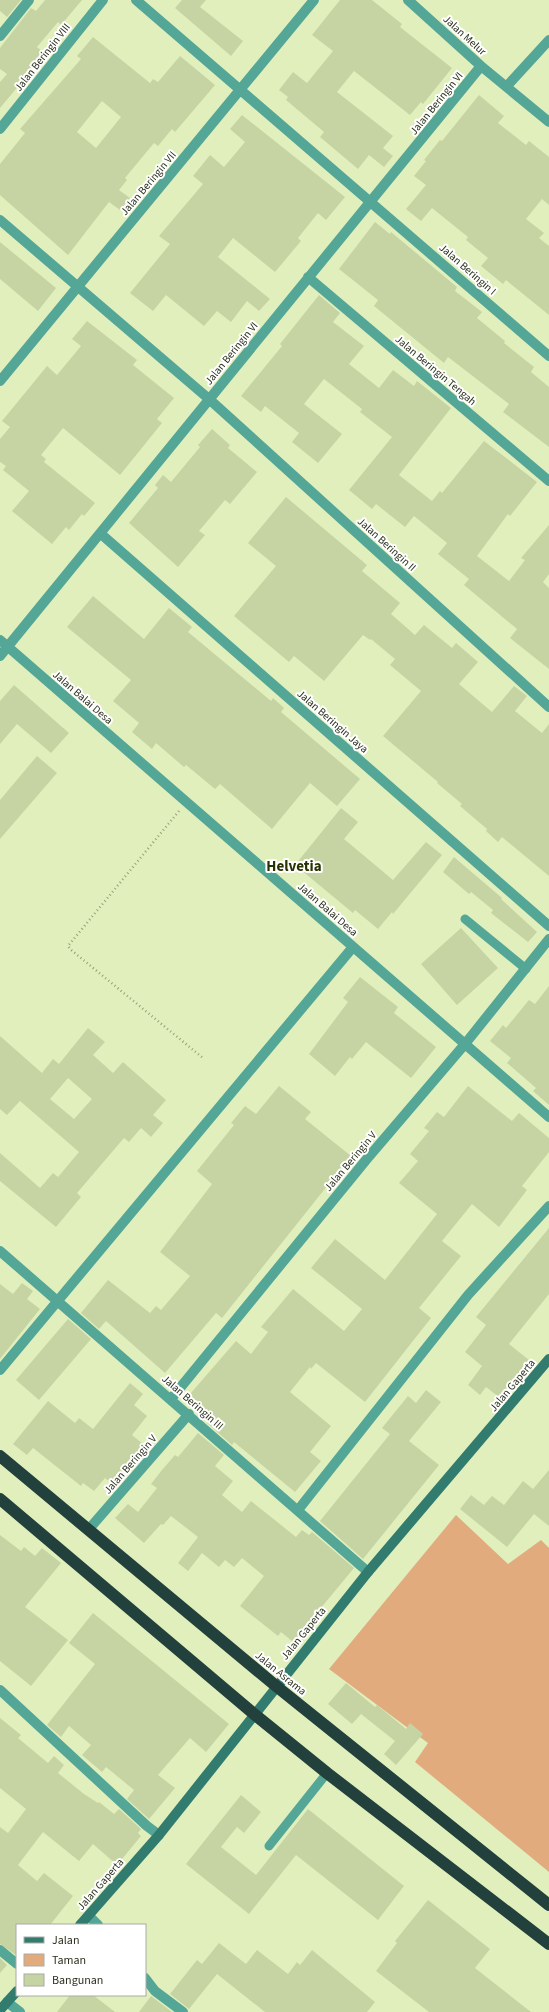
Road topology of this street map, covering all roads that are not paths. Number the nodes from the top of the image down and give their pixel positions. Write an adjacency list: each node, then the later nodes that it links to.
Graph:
1 (29, 0): 6 (street)
2 (103, 0): 12 (street, Jalan Beringin VIII)
3 (136, 0): 10 (street, Jalan Beringin I)
4 (314, 0): 10 (street, Jalan Beringin VII)
5 (408, 0): 8 (street, Jalan Melur)
6 (0, 36)
7 (549, 40): 9 (street)
8 (481, 66): 9 (street, Jalan Melur); 13 (street, Jalan Beringin VI)
9 (507, 86): 11 (street, Jalan Melur)
10 (240, 90): 13 (street, Jalan Beringin I); 16 (street, Jalan Beringin VII)
11 (549, 122)
12 (0, 129)
13 (372, 201): 15 (street, Jalan Beringin VI); 17 (street, Jalan Beringin I)
14 (0, 220): 16 (street, Jalan Beringin II)
15 (308, 277): 19 (street, Jalan Beringin VI); 20 (street, Jalan Beringin Tengah)
16 (77, 288): 18 (street, Jalan Beringin VII); 19 (street, Jalan Beringin II)
17 (549, 356)
18 (0, 381)
19 (209, 399): 21 (street, Jalan Beringin VI); 24 (street, Jalan Beringin II)
20 (549, 481)
21 (101, 534): 22 (street, Jalan Beringin VI); 26 (street, Jalan Beringin Jaya)
22 (4, 644): 23 (street, Jalan Beringin VI); 28 (street, Jalan Balai Desa)
23 (0, 656)
24 (549, 706)
25 (465, 919): 29 (lane)
26 (549, 926)
27 (549, 939): 29 (street, Jalan Beringin V)
28 (353, 947): 30 (street, Jalan Balai Desa); 34 (street)
29 (526, 969): 30 (street, Jalan Beringin V)
30 (465, 1044): 31 (street, Jalan Balai Desa); 37 (street, Jalan Beringin V)
31 (549, 1117)
32 (549, 1206): 41 (street)
33 (0, 1251): 34 (street, Jalan Beringin III)
34 (58, 1300): 36 (street); 37 (street, Jalan Beringin III)
35 (549, 1359): 43 (street, Jalan Gaperta)
36 (0, 1370)
37 (170, 1399): 38 (street, Jalan Beringin III)
38 (189, 1414): 41 (street, Jalan Beringin III); 42 (street, Jalan Beringin V)
39 (0, 1456): 42 (highway, Jalan Asrama)
40 (0, 1498): 46 (highway)
41 (298, 1510): 43 (street, Jalan Beringin III)
42 (89, 1529): 44 (highway, Jalan Asrama)
43 (368, 1572): 44 (street, Jalan Gaperta)
44 (276, 1686): 46 (street, Jalan Gaperta); 50 (highway, Jalan Asrama)
45 (0, 1690): 48 (street)
46 (254, 1714): 47 (highway); 48 (street, Jalan Gaperta)
47 (327, 1774): 49 (lane); 54 (highway)
48 (159, 1835): 51 (street, Jalan Gaperta)
49 (269, 1846)
50 (549, 1905)
51 (89, 1916): 52 (street, Jalan Gaperta); 53 (street)
52 (81, 1924)
53 (97, 1924)
54 (549, 1944)
55 (0, 1950): 56 (street)
56 (16, 1963)
57 (146, 1979): 62 (street)
58 (16, 1992): 59 (street)
59 (7, 2002): 60 (street); 61 (street)
60 (0, 2010)
61 (20, 2012)
62 (183, 2012)

